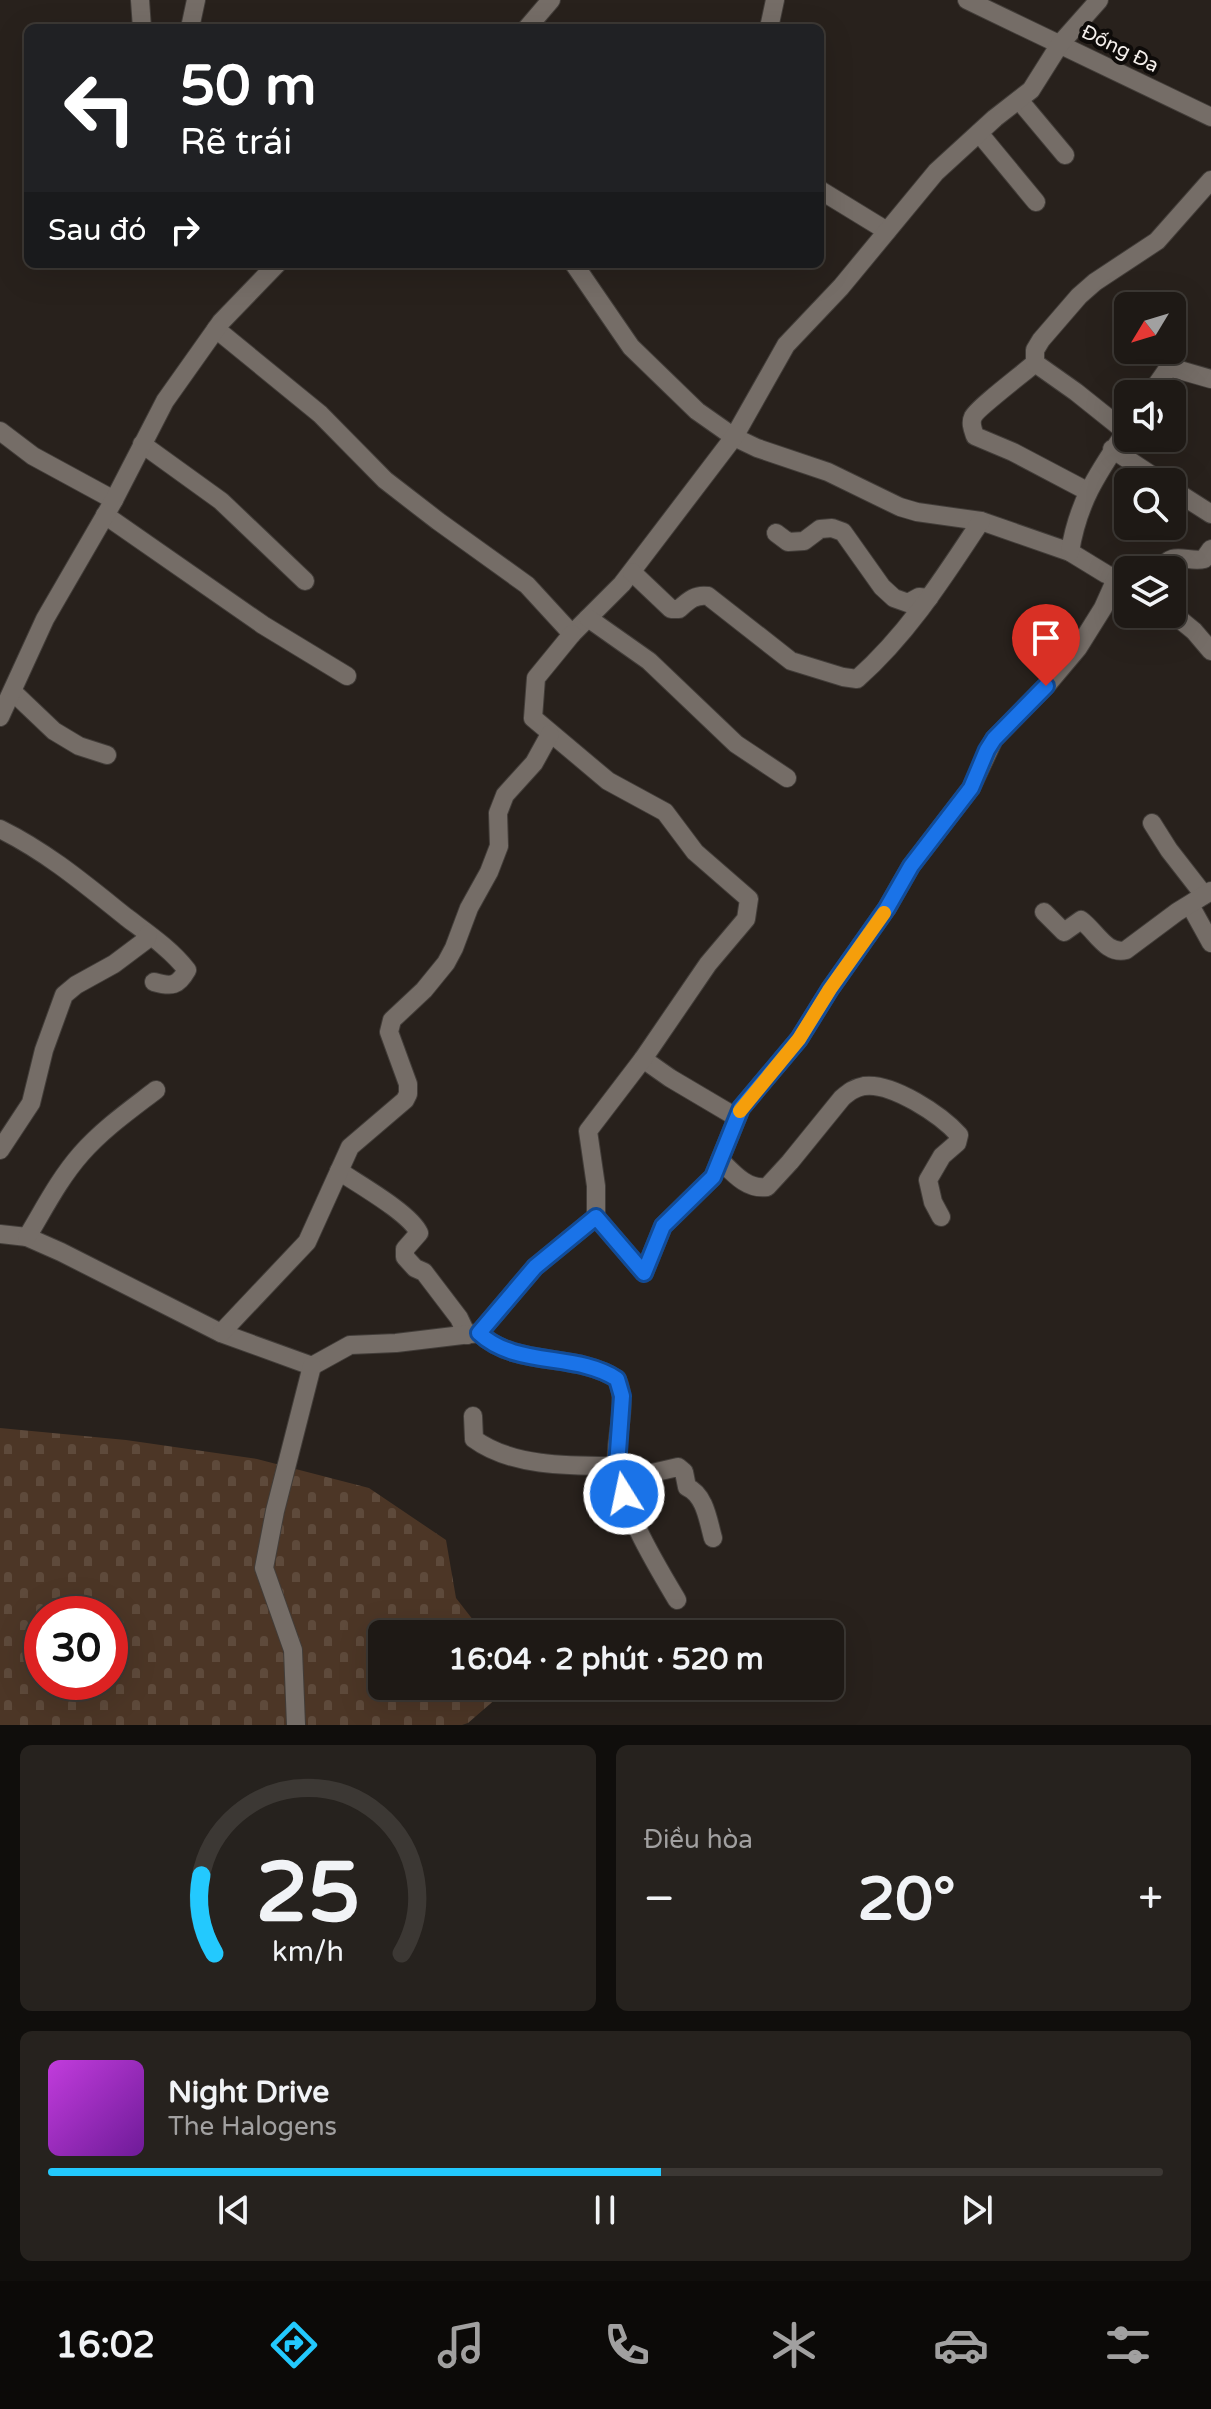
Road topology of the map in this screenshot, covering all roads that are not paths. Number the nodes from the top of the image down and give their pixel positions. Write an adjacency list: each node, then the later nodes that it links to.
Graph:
1 (140, 0): 7 (street)
2 (196, 0): 8 (street)
3 (551, 0): 9 (street)
4 (775, 0): 10 (street)
5 (967, 0): 11 (street, Đống Đa)
6 (1099, 0): 11 (street)
7 (142, 24)
8 (191, 24)
9 (530, 24)
10 (770, 24)
11 (1060, 44): 12 (street); 13 (street, Đống Đa)
12 (1019, 100): 14 (street); 15 (street)
13 (1211, 117)
14 (979, 133): 18 (street); 19 (street)
15 (1065, 155)
16 (1211, 180): 23 (street)
17 (824, 192): 19 (street)
18 (1036, 202)
19 (887, 231): 28 (street)
20 (273, 268): 22 (street)
21 (577, 268): 28 (street)
22 (216, 329): 29 (street); 49 (street)
23 (1035, 363): 26 (street); 33 (street)
24 (1211, 379): 25 (street)
25 (1160, 380)
26 (1114, 420)
27 (0, 431): 35 (street)
28 (734, 437): 37 (street); 42 (street)
29 (142, 444): 35 (street); 44 (street)
30 (1114, 446): 31 (street)
31 (1112, 449): 32 (street); 33 (street)
32 (1141, 468)
33 (1087, 491): 40 (street)
34 (1186, 498): 36 (street)
35 (110, 508): 51 (street); 52 (street)
36 (1211, 514)
37 (981, 521): 40 (street); 46 (street)
38 (776, 533): 46 (street)
39 (1211, 549): 41 (street)
40 (1070, 552): 43 (street)
41 (1186, 558)
42 (632, 572): 46 (street); 47 (street)
43 (1114, 577)
44 (305, 581)
45 (1114, 592): 66 (street)
46 (929, 598)
47 (588, 618): 49 (street); 56 (street)
48 (1186, 624): 50 (street)
49 (572, 634): 54 (street)
50 (1210, 647)
51 (347, 676)
52 (13, 692): 53 (street); 55 (street)
53 (0, 717)
54 (550, 734): 64 (street); 69 (street)
55 (107, 755)
56 (787, 778)
57 (1152, 823): 59 (street)
58 (0, 829): 61 (street)
59 (1202, 897): 60 (street); 62 (street)
60 (1044, 912)
61 (148, 934): 63 (street); 67 (street)
62 (1211, 943)
63 (154, 982)
64 (643, 1059): 66 (street); 70 (street)
65 (156, 1090): 73 (street)
66 (736, 1117): 68 (street)
67 (0, 1150)
68 (720, 1160): 70 (street); 71 (street)
69 (339, 1171): 74 (street); 75 (street)
70 (596, 1217): 75 (street)
71 (941, 1217)
72 (0, 1234): 73 (street)
73 (27, 1237): 74 (street)
74 (221, 1333): 76 (street)
75 (473, 1334): 76 (street); 78 (street)
76 (312, 1366): 81 (street)
77 (473, 1416): 78 (street)
78 (618, 1471): 79 (street); 80 (street)
79 (713, 1538)
80 (677, 1600)
81 (296, 1725)

